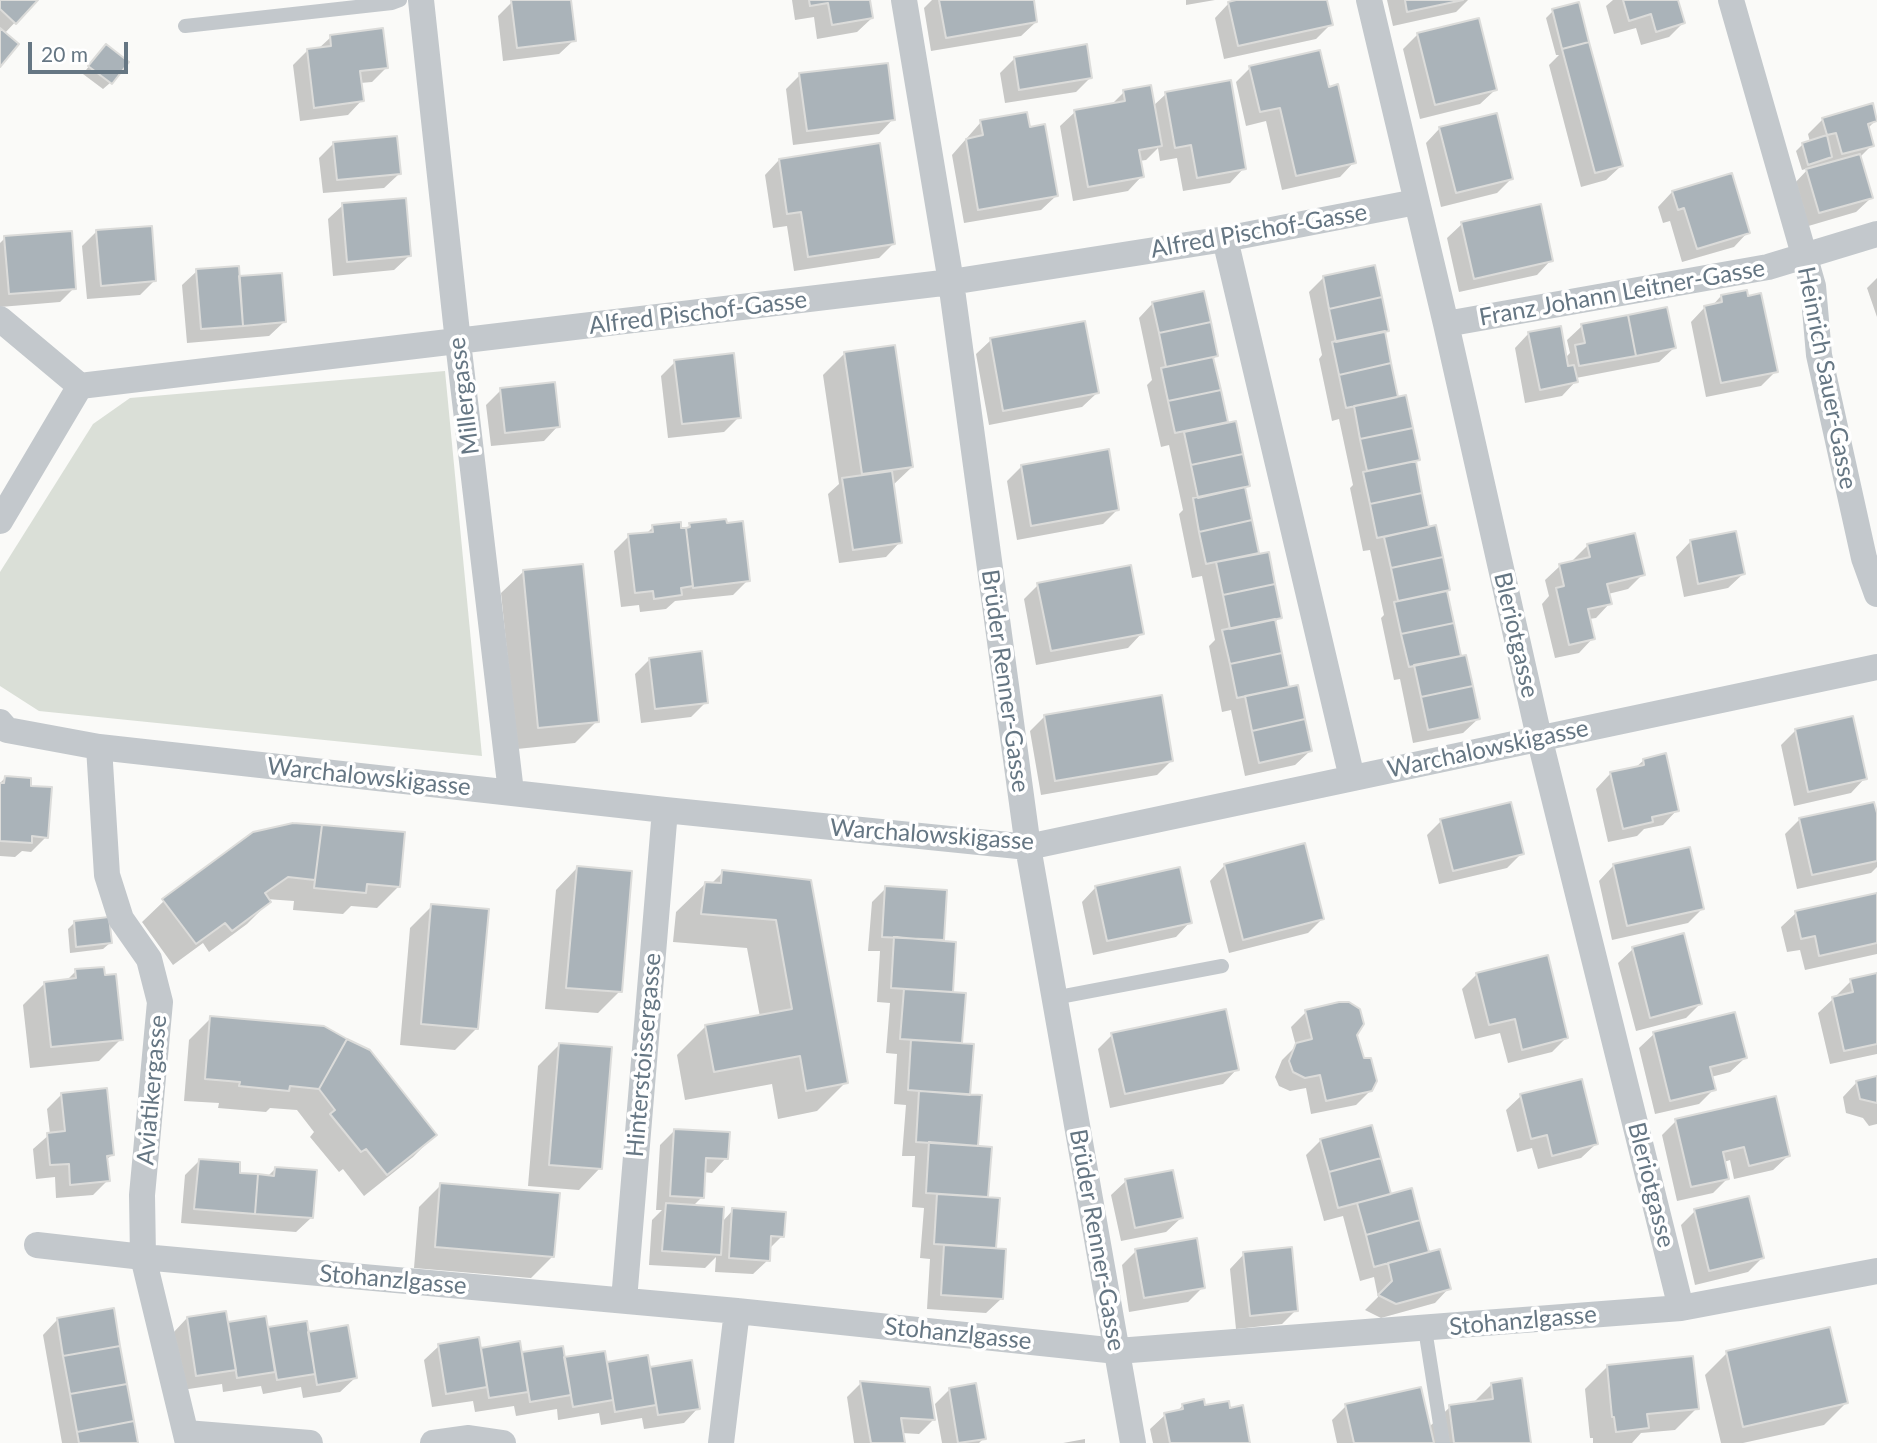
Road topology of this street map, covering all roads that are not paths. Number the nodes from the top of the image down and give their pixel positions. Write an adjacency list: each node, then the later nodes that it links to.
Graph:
1 (400, 0): 6 (lane)
2 (421, 0): 14 (street, Millergasse)
3 (904, 0): 11 (street, Brüder Renner-Gasse)
4 (1369, 0): 7 (street, Bleriotgasse)
5 (1731, 0): 10 (street, Heinrich Sauer-Gasse)
6 (185, 26)
7 (1416, 202): 9 (street, Alfred Pischof-Gasse); 13 (street, Bleriotgasse)
8 (1877, 234): 10 (street, Franz Johann Leitner-Gasse)
9 (1225, 239): 11 (street, Alfred Pischof-Gasse); 22 (street)
10 (1804, 257): 13 (street, Franz Johann Leitner-Gasse); 17 (street, Heinrich Sauer-Gasse)
11 (951, 282): 14 (street, Alfred Pischof-Gasse); 25 (street, Brüder Renner-Gasse)
12 (0, 319): 15 (street)
13 (1446, 324): 20 (street, Bleriotgasse)
14 (458, 342): 15 (street, Alfred Pischof-Gasse); 23 (street, Millergasse)
15 (80, 386): 16 (street)
16 (0, 521)
17 (1877, 594)
18 (1877, 667): 20 (street, Warchalowskigasse)
19 (0, 722): 21 (street)
20 (1539, 737): 22 (street, Warchalowskigasse); 32 (street, Bleriotgasse)
21 (99, 747): 23 (street, Warchalowskigasse); 29 (street, Aviatikergasse)
22 (1352, 778): 25 (street, Warchalowskigasse)
23 (511, 792): 24 (street, Warchalowskigasse)
24 (664, 810): 25 (street, Warchalowskigasse); 31 (street, Hinterstoissergasse)
25 (1028, 847): 27 (street, Brüder Renner-Gasse)
26 (1222, 966): 27 (lane)
27 (1054, 998): 35 (street, Brüder Renner-Gasse)
28 (37, 1245): 29 (street, Stohanzlgasse)
29 (143, 1257): 31 (street, Stohanzlgasse); 36 (street, Aviatikergasse)
30 (1877, 1271): 32 (street, Stohanzlgasse)
31 (624, 1300): 33 (street, Stohanzlgasse)
32 (1681, 1308): 34 (street, Stohanzlgasse)
33 (737, 1311): 35 (street, Stohanzlgasse); 40 (street)
34 (1425, 1329): 35 (street, Stohanzlgasse); 42 (lane)
35 (1117, 1351): 41 (street, Brüder Renner-Gasse)
36 (187, 1438): 37 (street)
37 (310, 1443)
38 (433, 1443): 39 (street)
39 (503, 1443)
40 (718, 1443)
41 (1133, 1443)
42 (1443, 1443)

